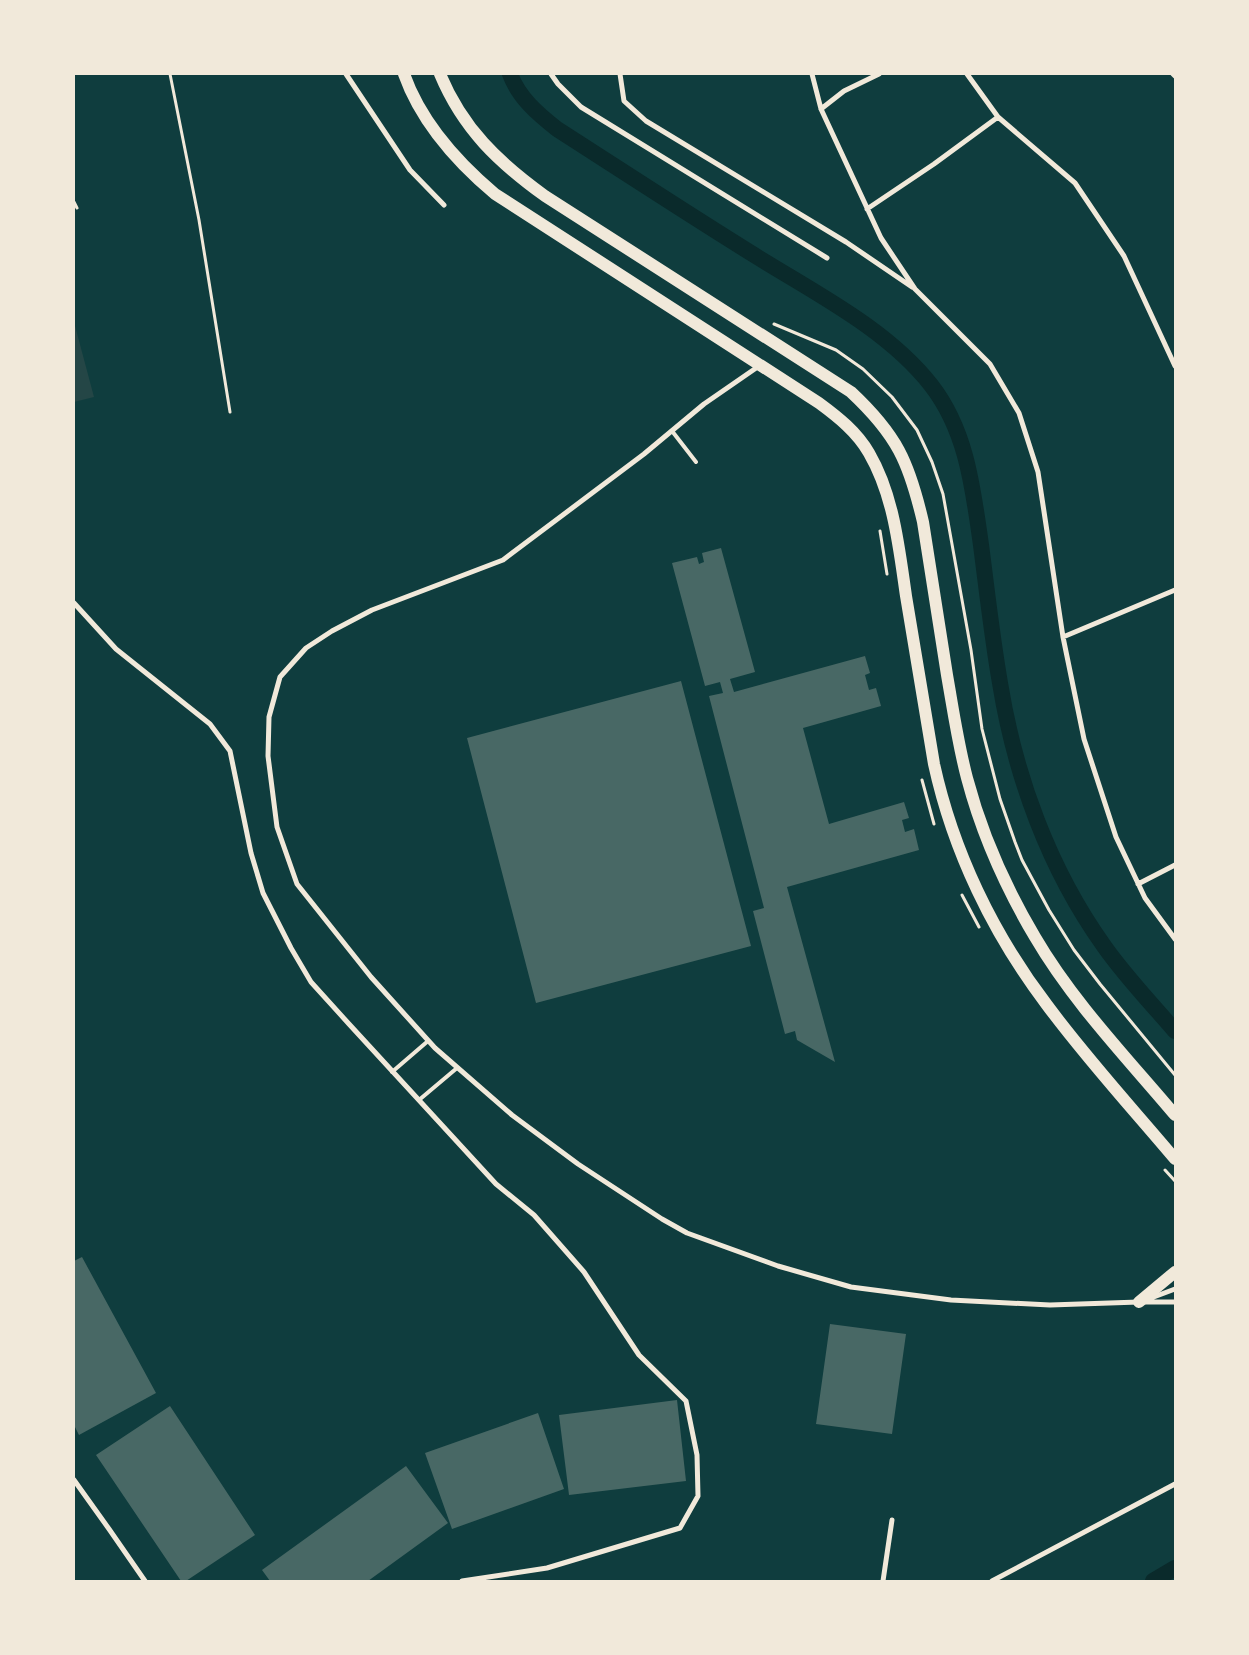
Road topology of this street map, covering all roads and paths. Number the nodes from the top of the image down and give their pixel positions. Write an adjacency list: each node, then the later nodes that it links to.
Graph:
1 (170, 74): 21 (path)
2 (346, 74): 13 (street)
3 (404, 74): 19 (main road)
4 (440, 74): 41 (main road)
5 (551, 74): 16 (street)
6 (620, 74): 17 (street)
7 (812, 74): 10 (street)
8 (879, 74): 10 (street)
9 (967, 74): 11 (street)
10 (821, 109): 15 (street)
11 (998, 117): 15 (street); 20 (street)
12 (74, 202): 14 (path)
13 (444, 205)
14 (77, 208)
15 (867, 209): 17 (street)
16 (827, 258)
17 (915, 289): 28 (street)
18 (767, 321): 39 (path)
19 (760, 366): 22 (street); 42 (main road)
20 (1175, 366)
21 (230, 412)
22 (672, 431): 23 (lane); 36 (street)
23 (696, 462)
24 (880, 528): 25 (path)
25 (889, 584)
26 (1175, 590): 28 (street)
27 (74, 602): 38 (street)
28 (1063, 637): 32 (street)
29 (921, 777): 30 (path)
30 (936, 830)
31 (1175, 865): 32 (street)
32 (1138, 884): 35 (street)
33 (959, 888): 34 (path)
34 (979, 929)
35 (1175, 940)
36 (428, 1041): 37 (street); 38 (lane)
37 (458, 1068): 40 (lane); 47 (street)
38 (392, 1072): 40 (street)
39 (1175, 1075)
40 (419, 1100): 53 (street)
41 (1175, 1115)
42 (1175, 1159)
43 (1163, 1166): 44 (path)
44 (1175, 1181)
45 (1175, 1272): 47 (main road)
46 (1175, 1289): 47 (street)
47 (1139, 1302): 48 (street)
48 (1175, 1302)
49 (74, 1480): 52 (street)
50 (1175, 1484): 55 (street)
51 (892, 1520): 54 (street)
52 (145, 1581)
53 (462, 1581)
54 (883, 1581)
55 (992, 1581)

